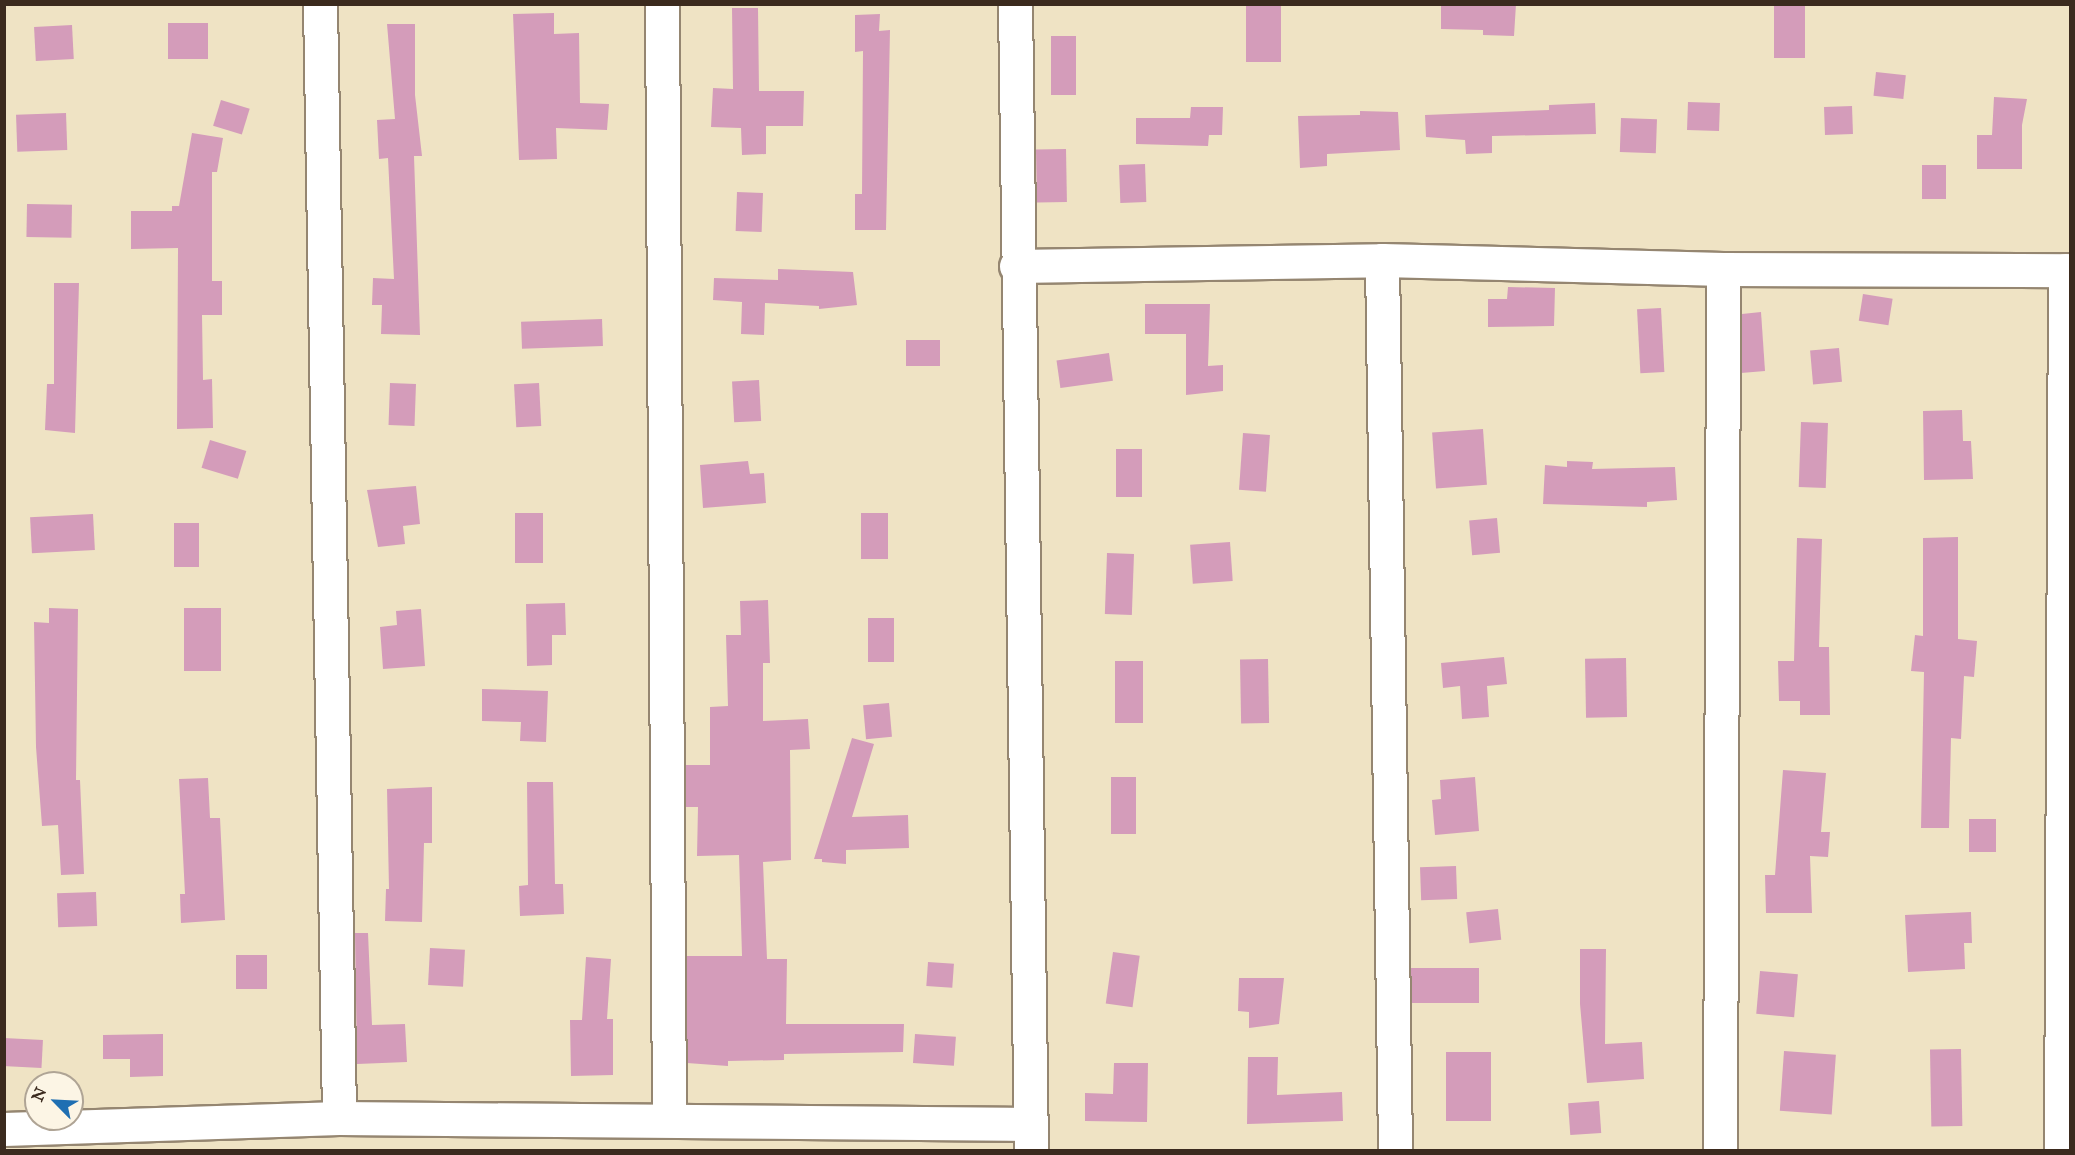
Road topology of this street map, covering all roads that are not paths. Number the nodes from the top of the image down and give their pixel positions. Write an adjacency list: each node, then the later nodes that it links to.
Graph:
1 (320, 4): 8 (street)
2 (662, 4): 9 (street)
3 (1015, 4): 5 (street)
4 (1382, 260): 5 (street); 6 (street); 12 (street)
5 (1016, 266): 11 (street)
6 (1724, 268): 7 (street); 13 (street)
7 (2068, 270): 14 (street)
8 (339, 1118): 9 (street); 10 (street)
9 (669, 1120): 11 (street)
10 (4, 1129)
11 (1030, 1137)
12 (1395, 1150)
13 (1720, 1150)
14 (2061, 1150)

